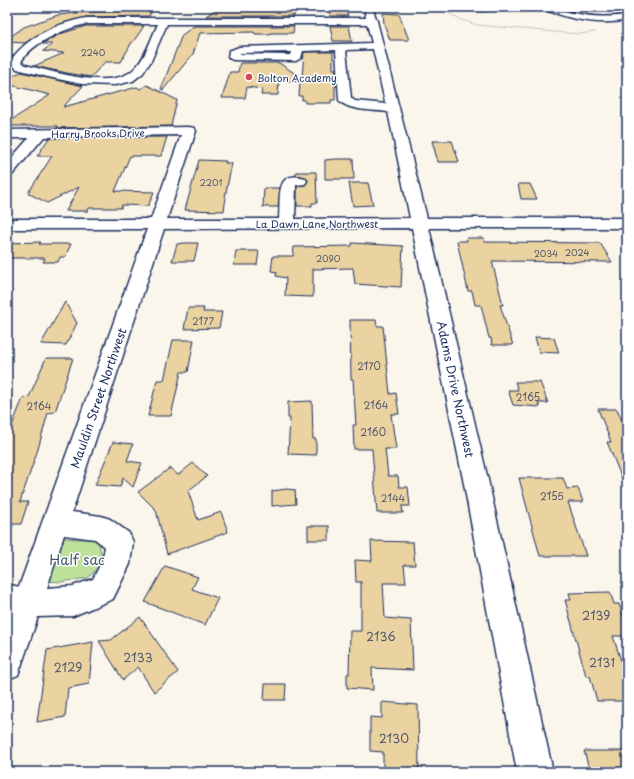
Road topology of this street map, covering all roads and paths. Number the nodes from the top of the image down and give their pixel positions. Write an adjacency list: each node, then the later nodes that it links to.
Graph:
1 (436, 7): 8 (path)
2 (469, 7): 3 (street)
3 (494, 7)
4 (546, 7): 6 (street)
5 (370, 14): 7 (street); 9 (street, Adams Drive Northwest)
6 (625, 18)
7 (164, 21): 7 (street)
8 (599, 31)
9 (378, 46): 10 (street); 12 (street, Adams Drive Northwest)
10 (341, 47): 11 (street); 12 (street)
11 (236, 58)
12 (392, 109): 20 (street, Adams Drive Northwest)
13 (189, 131): 15 (street, Harry Brooks Drive); 18 (street, Mauldin Street Northwest)
14 (7, 134): 15 (street, Harry Brooks Drive)
15 (39, 135): 16 (street)
16 (7, 172)
17 (300, 181): 19 (street)
18 (158, 223): 19 (street, La Dawn Lane Northwest); 22 (street, La Dawn Lane Northwest); 23 (street, Mauldin Street Northwest)
19 (288, 223): 20 (street, La Dawn Lane Northwest)
20 (420, 223): 21 (street, La Dawn Lane Northwest); 26 (street, Adams Drive Northwest)
21 (627, 223)
22 (7, 224)
23 (56, 522): 24 (street, Mauldin Street Northwest); 24 (street)
24 (18, 601): 25 (street, Mauldin Street Northwest)
25 (7, 664)
26 (535, 772)

